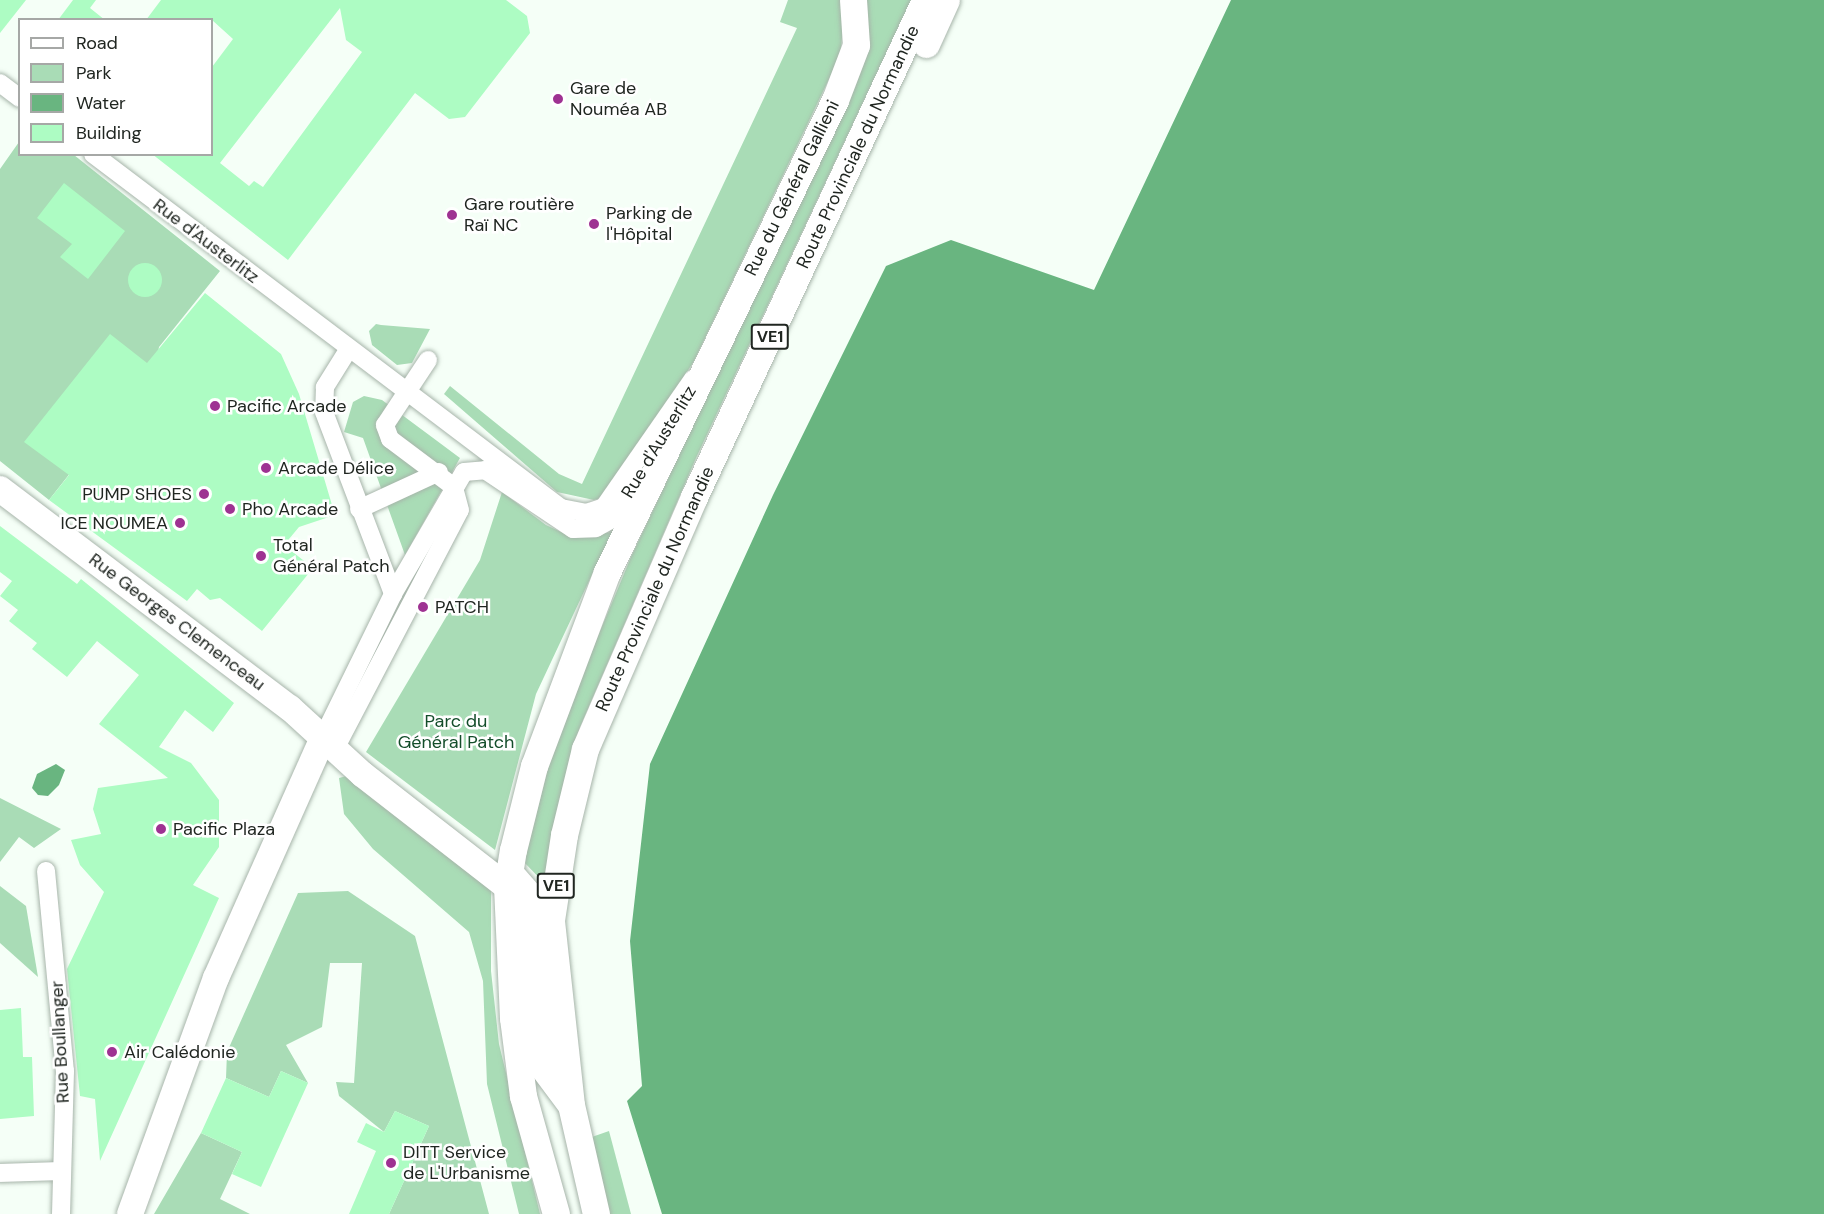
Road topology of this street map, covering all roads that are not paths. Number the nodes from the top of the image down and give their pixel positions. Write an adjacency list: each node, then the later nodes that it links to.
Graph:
1 (854, 0): 10 (main road, Rue du Général Gallieni / VE1)
2 (925, 0): 7 (main road, Route Provinciale du Normandie / VE1)
3 (946, 0): 7 (main road)
4 (0, 83): 5 (street)
5 (18, 96)
6 (96, 156): 8 (street, Rue d'Austerlitz)
7 (810, 252): 20 (main road, Route Provinciale du Normandie / VE1)
8 (348, 350): 11 (street, Rue d'Austerlitz); 15 (street)
9 (428, 360): 11 (street)
10 (703, 369): 11 (street, Rue d'Austerlitz); 13 (street, Rue d'Austerlitz); 19 (main road, VE1)
11 (404, 393): 12 (street)
12 (439, 472): 13 (street); 15 (street)
13 (454, 487): 16 (street); 17 (street)
14 (0, 489): 17 (street, Rue Georges Clemenceau)
15 (359, 509): 16 (street)
16 (393, 594): 17 (street)
17 (330, 741): 19 (street, Rue Georges Clemenceau); 24 (street)
18 (46, 871): 21 (street, Rue Boullanger)
19 (508, 879): 20 (main road); 25 (main road, VE1)
20 (571, 1105): 26 (main road, Route Provinciale du Normandie / VE1)
21 (60, 1171): 22 (street); 23 (street, Rue Boullanger)
22 (0, 1173)
23 (61, 1214)
24 (130, 1214)
25 (556, 1214)
26 (596, 1214)

